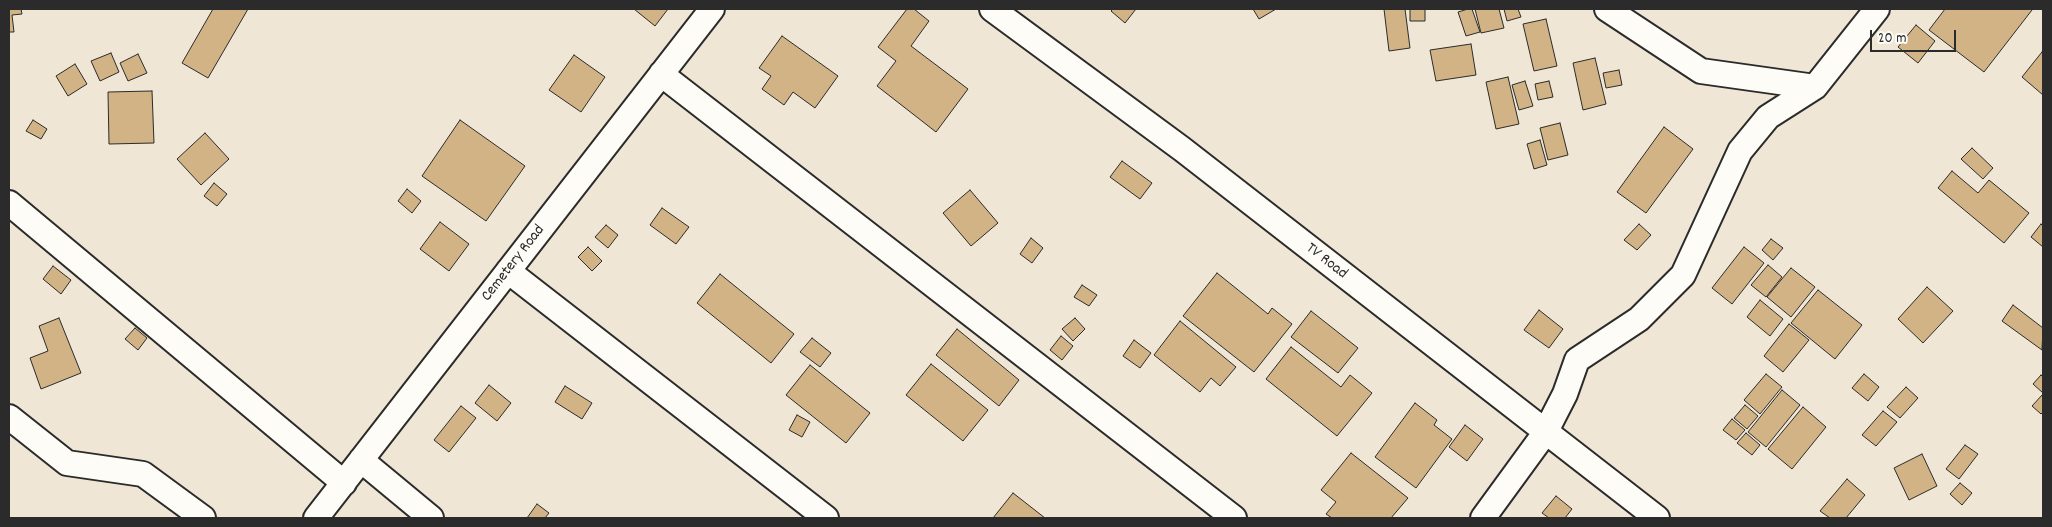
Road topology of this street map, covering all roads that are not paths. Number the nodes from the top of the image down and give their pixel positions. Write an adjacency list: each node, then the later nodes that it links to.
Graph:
1 (712, 9): 5 (street, Cemetery Road)
2 (992, 9): 10 (street, TV Road)
3 (1607, 9): 6 (street)
4 (1877, 9): 6 (street)
5 (661, 74): 8 (street, Cemetery Road); 17 (street)
6 (1815, 87): 10 (street)
7 (9, 203): 12 (street)
8 (508, 271): 11 (street, Cemetery Road); 16 (street)
9 (9, 417): 13 (street)
10 (1545, 433): 18 (street); 19 (street, TV Road)
11 (361, 460): 12 (street, Cemetery Road); 15 (street)
12 (344, 483): 14 (street, Cemetery Road)
13 (203, 518)
14 (316, 518)
15 (431, 518)
16 (826, 518)
17 (1234, 518)
18 (1483, 518)
19 (1657, 518)

